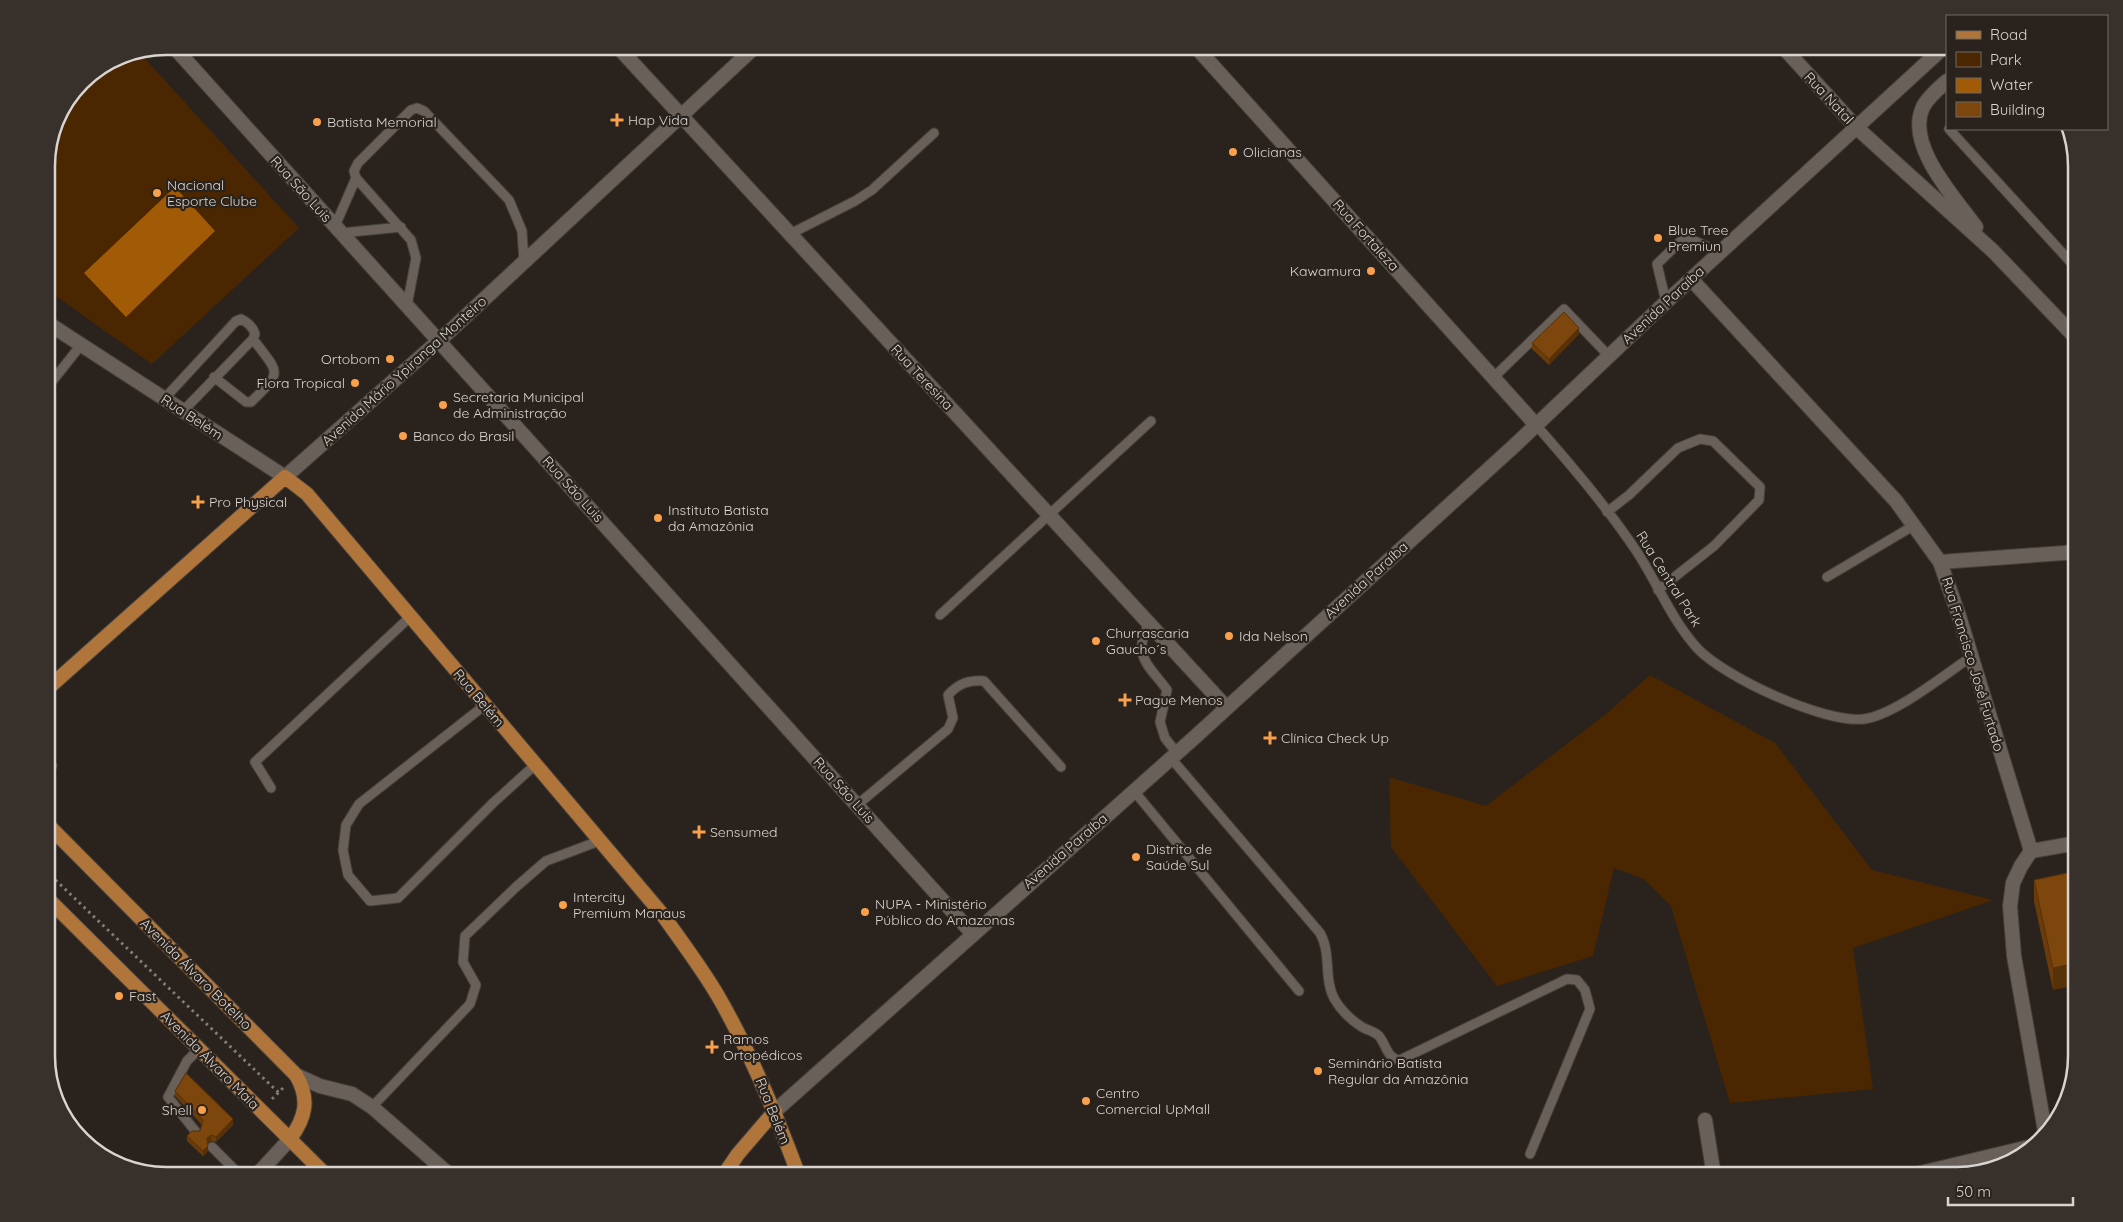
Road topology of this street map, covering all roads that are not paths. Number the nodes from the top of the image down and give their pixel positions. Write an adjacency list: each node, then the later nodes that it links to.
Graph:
1 (181, 55): 14 (street, Rua São Luis)
2 (625, 55): 8 (street, Rua Teresina)
3 (746, 55): 8 (street, Avenida Mário Ypiranga Monteiro)
4 (1203, 55): 30 (street, Rua Fortaleza)
5 (1790, 55): 9 (street, Rua Natal)
6 (1935, 55): 9 (street, Avenida Paraíba)
7 (1946, 82): 16 (street)
8 (681, 116): 15 (street, Rua Teresina); 19 (street, Avenida Mário Ypiranga Monteiro)
9 (1857, 128): 16 (street, Rua Natal); 17 (street, Avenida Paraíba)
10 (1950, 130): 18 (lane)
11 (934, 134): 15 (lane)
12 (356, 178): 13 (lane); 14 (lane); 19 (lane)
13 (401, 227): 14 (lane); 22 (lane)
14 (338, 230): 22 (street, Rua São Luis)
15 (790, 234): 38 (street, Rua Teresina)
16 (1993, 251): 24 (street)
17 (1720, 252): 20 (street, Avenida Paraíba); 21 (lane)
18 (2068, 260)
19 (524, 262): 26 (street, Avenida Mário Ypiranga Monteiro)
20 (1691, 279): 21 (street, Avenida Paraíba); 39 (street, Rua Francisco José Furtado)
21 (1666, 302): 28 (street, Avenida Paraíba)
22 (407, 306): 26 (street, Rua São Luis)
23 (55, 328): 27 (street, Rua Belém)
24 (2068, 331)
25 (253, 339): 29 (lane); 29 (lane); 32 (lane)
26 (439, 341): 36 (street, Avenida Mário Ypiranga Monteiro); 56 (street, Rua São Luis)
27 (81, 345): 31 (lane); 32 (street, Rua Belém)
28 (1608, 355): 30 (lane); 35 (street, Avenida Paraíba)
29 (214, 377): 33 (lane)
30 (1494, 377): 35 (street, Rua Fortaleza)
31 (55, 378)
32 (164, 399): 33 (street, Rua Belém)
33 (182, 412): 36 (street, Rua Belém)
34 (1151, 422): 38 (lane)
35 (1536, 425): 37 (lane, Rua Central Park); 50 (street, Avenida Paraíba)
36 (286, 477): 44 (main road, Rua Belém); 48 (main road, Avenida Mário Ypiranga Monteiro)
37 (1607, 512): 43 (lane, Rua Central Park); 43 (lane)
38 (1050, 516): 45 (lane); 46 (street, Rua Teresina)
39 (1913, 526): 41 (street, Rua Francisco José Furtado); 42 (lane)
40 (2068, 553): 41 (street)
41 (1940, 562): 47 (street, Rua Francisco José Furtado)
42 (1827, 577)
43 (1658, 590): 47 (lane, Rua Central Park)
44 (410, 616): 49 (main road, Rua Belém); 54 (lane)
45 (940, 616)
46 (1149, 624): 50 (street, Rua Teresina); 51 (lane)
47 (1971, 657): 60 (street, Rua Francisco José Furtado)
48 (55, 682)
49 (485, 704): 52 (main road, Rua Belém); 52 (lane)
50 (1226, 707): 51 (street, Avenida Paraíba)
51 (1173, 755): 55 (street, Avenida Paraíba); 74 (lane)
52 (536, 765): 58 (main road, Rua Belém)
53 (1060, 767): 56 (lane)
54 (271, 788)
55 (1134, 790): 62 (street, Avenida Paraíba); 63 (lane)
56 (857, 805): 62 (street, Rua São Luis)
57 (55, 832): 65 (main road, Avenida Álvaro Botelho)
58 (599, 841): 66 (lane); 67 (main road, Rua Belém)
59 (2068, 845): 60 (street)
60 (2031, 851): 69 (street)
61 (55, 906): 64 (main road, Avenida Álvaro Maia)
62 (972, 933): 67 (street, Avenida Paraíba)
63 (1299, 991)
64 (199, 1049): 70 (lane); 71 (main road, Avenida Álvaro Maia)
65 (296, 1075): 66 (street); 71 (main road, Avenida Álvaro Botelho)
66 (372, 1107): 78 (street)
67 (775, 1111): 79 (main road, Avenida Paraíba); 80 (main road, Rua Belém)
68 (1705, 1120): 81 (street)
69 (2044, 1124)
70 (196, 1132)
71 (290, 1139): 76 (street); 77 (main road)
72 (212, 1147): 75 (lane)
73 (2014, 1151): 82 (street)
74 (1530, 1154)
75 (232, 1167)
76 (264, 1167)
77 (318, 1167)
78 (441, 1167)
79 (729, 1167)
80 (795, 1167)
81 (1713, 1167)
82 (1946, 1167)

